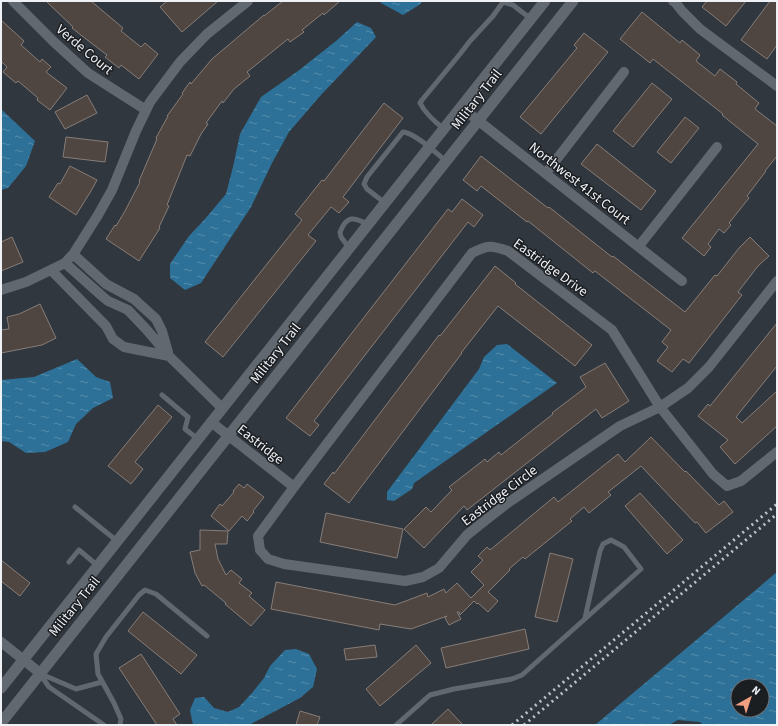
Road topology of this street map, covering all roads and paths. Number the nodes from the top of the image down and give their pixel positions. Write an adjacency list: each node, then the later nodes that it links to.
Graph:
1 (13, 1): 10 (street, Verde Court)
2 (248, 1): 10 (street)
3 (545, 1): 6 (street, Military Trail)
4 (573, 1): 11 (street, Military Trail)
5 (675, 1): 8 (street)
6 (531, 19): 9 (street, Military Trail); 12 (lane)
7 (624, 72): 16 (street)
8 (775, 82)
9 (461, 107): 11 (street, Northwest 41st Court); 12 (street, Military Trail)
10 (146, 110): 21 (street)
11 (478, 120): 15 (street, Military Trail); 16 (street, Northwest 41st Court)
12 (444, 129): 14 (street, Military Trail)
13 (717, 147): 19 (street)
14 (429, 148): 15 (lane); 17 (street, Military Trail); 17 (lane)
15 (446, 161): 32 (street, Military Trail)
16 (546, 173): 19 (street, Northwest 41st Court)
17 (385, 203): 18 (street, Military Trail)
18 (368, 224): 20 (street, Military Trail); 20 (lane)
19 (639, 246): 24 (street, Northwest 41st Court)
20 (349, 248): 30 (street, Military Trail)
21 (73, 254): 22 (street); 27 (street)
22 (65, 263): 23 (street); 27 (street)
23 (51, 270): 26 (street); 27 (street)
24 (682, 280)
25 (777, 281): 29 (street, Eastridge Circle)
26 (1, 290)
27 (169, 356): 30 (street)
28 (162, 395): 33 (lane)
29 (660, 407): 34 (street, Eastridge Drive); 35 (street, Eastridge Circle); 35 (street, Eastridge Drive)
30 (222, 408): 31 (street, Military Trail)
31 (211, 422): 32 (street, Eastridge); 33 (street, Military Trail)
32 (229, 436): 35 (street, Eastridge); 44 (street, Military Trail)
33 (198, 439): 37 (street, Military Trail)
34 (777, 452)
35 (294, 488)
36 (75, 508): 37 (lane)
37 (117, 541): 39 (street, Military Trail)
38 (69, 562): 39 (lane)
39 (98, 566): 43 (street, Military Trail)
40 (585, 618): 40 (lane); 50 (lane)
41 (207, 636): 45 (lane)
42 (1, 642): 43 (street)
43 (23, 660): 44 (street); 46 (street, Military Trail)
44 (40, 673): 45 (lane); 47 (street, Military Trail); 48 (lane)
45 (102, 682): 49 (lane)
46 (1, 688)
47 (1, 723)
48 (104, 725)
49 (120, 725)
50 (396, 725)

